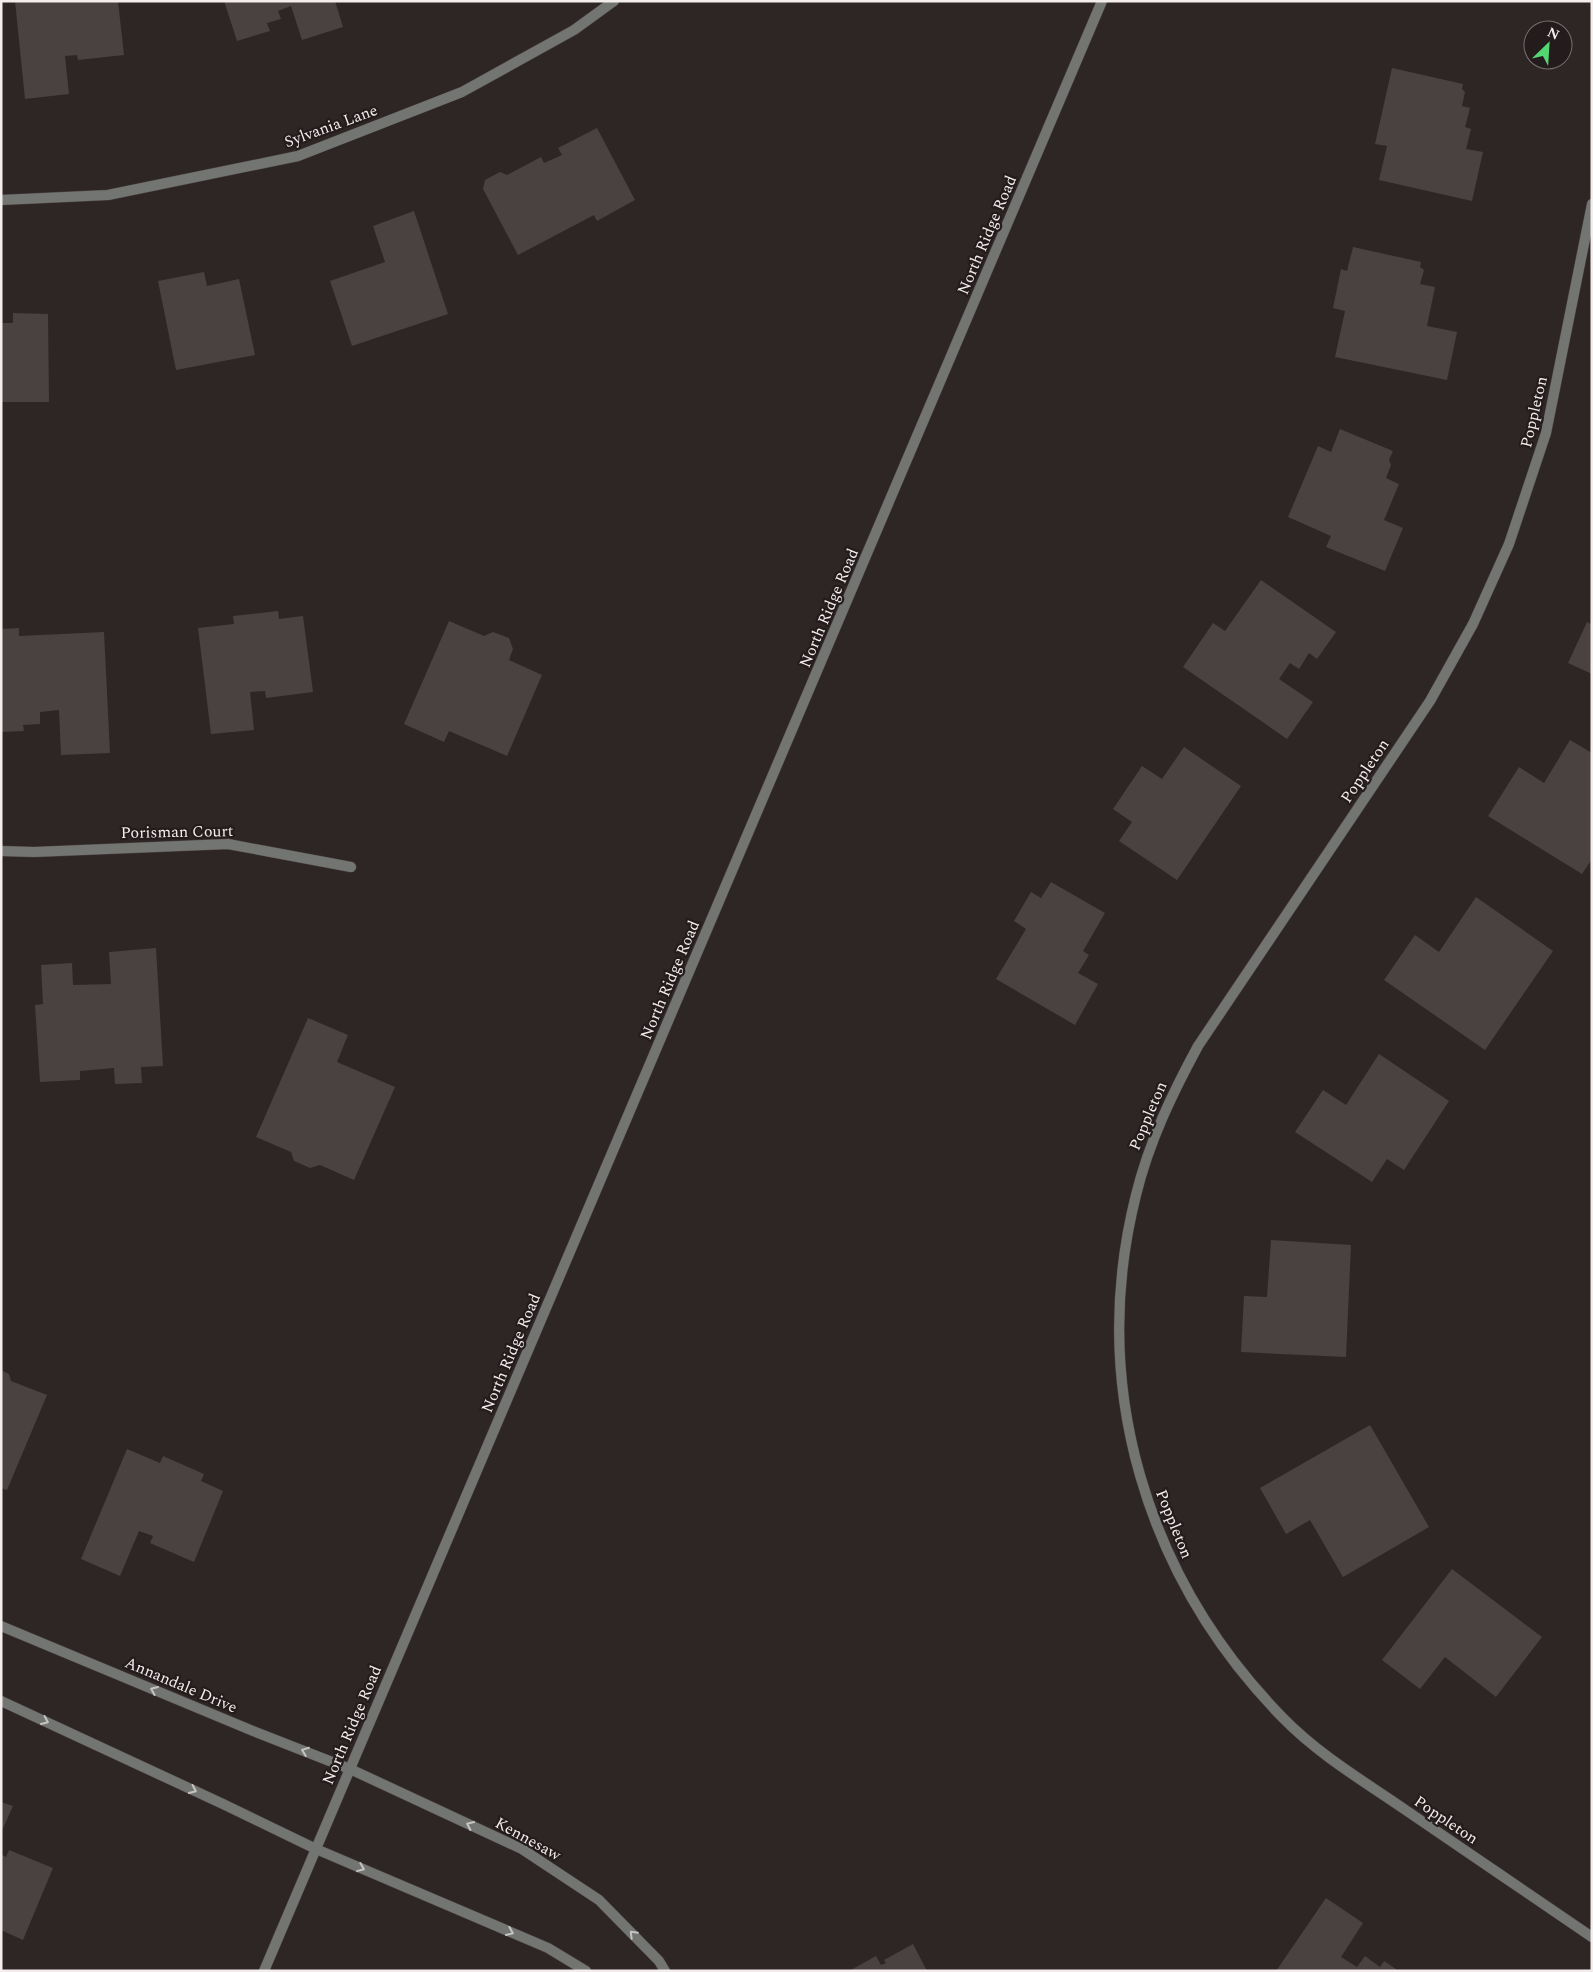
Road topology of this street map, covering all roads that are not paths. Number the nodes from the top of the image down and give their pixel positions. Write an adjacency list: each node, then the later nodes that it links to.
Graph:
1 (614, 1): 3 (street, Sylvania Lane)
2 (1102, 1): 9 (street, North Ridge Road)
3 (1, 200)
4 (1592, 204): 11 (street, Poppleton)
5 (1, 851): 6 (street, Porisman Court)
6 (351, 867)
7 (1, 1626): 9 (street, Annandale Drive, one-way to 7)
8 (1, 1701): 10 (street, one-way to 10)
9 (350, 1769): 10 (street, North Ridge Road); 14 (street, Kennesaw, one-way to 9)
10 (316, 1849): 12 (street, North Ridge Road); 13 (street, one-way to 13)
11 (1592, 1937)
12 (264, 1971)
13 (586, 1971)
14 (665, 1971)

